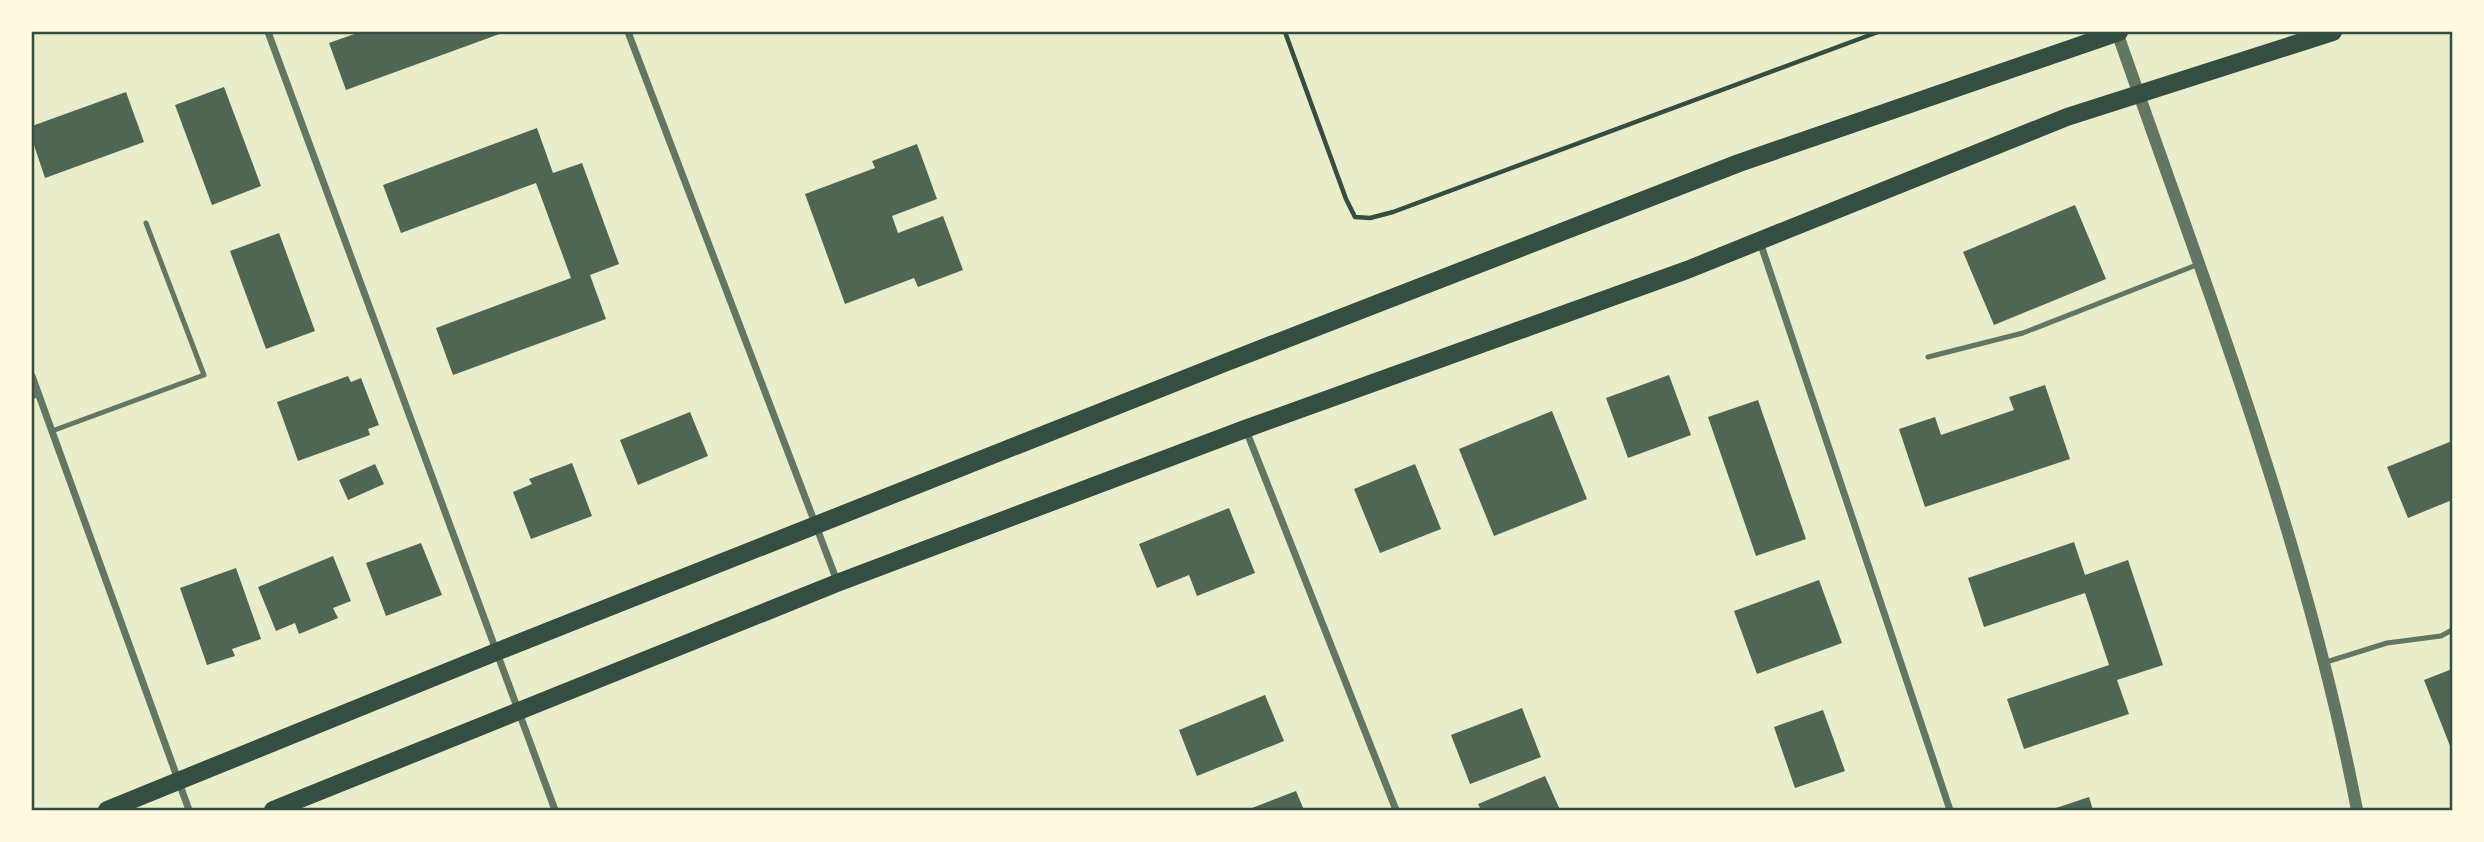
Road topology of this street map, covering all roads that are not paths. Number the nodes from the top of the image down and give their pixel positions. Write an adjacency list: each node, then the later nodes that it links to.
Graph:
1 (268, 32): 17 (street)
2 (628, 32): 14 (street)
3 (2118, 32): 5 (street); 14 (main road)
4 (2333, 32): 5 (main road)
5 (2139, 93): 7 (main road); 8 (street)
6 (146, 223): 13 (lane)
7 (1759, 242): 12 (main road); 26 (street)
8 (2199, 264): 9 (lane); 18 (street)
9 (1928, 357)
10 (32, 376): 11 (street)
11 (35, 396): 13 (street)
12 (1245, 429): 15 (main road); 25 (street)
13 (52, 431): 20 (street)
14 (815, 526): 15 (street); 17 (main road)
15 (837, 583): 19 (main road)
16 (2452, 630): 18 (lane)
17 (496, 653): 19 (street); 20 (main road)
18 (2323, 663): 27 (street)
19 (518, 710): 23 (main road); 24 (street)
20 (178, 782): 21 (main road); 22 (street)
21 (107, 810)
22 (189, 810)
23 (273, 810)
24 (555, 810)
25 (1396, 810)
26 (1950, 810)
27 (2357, 810)

